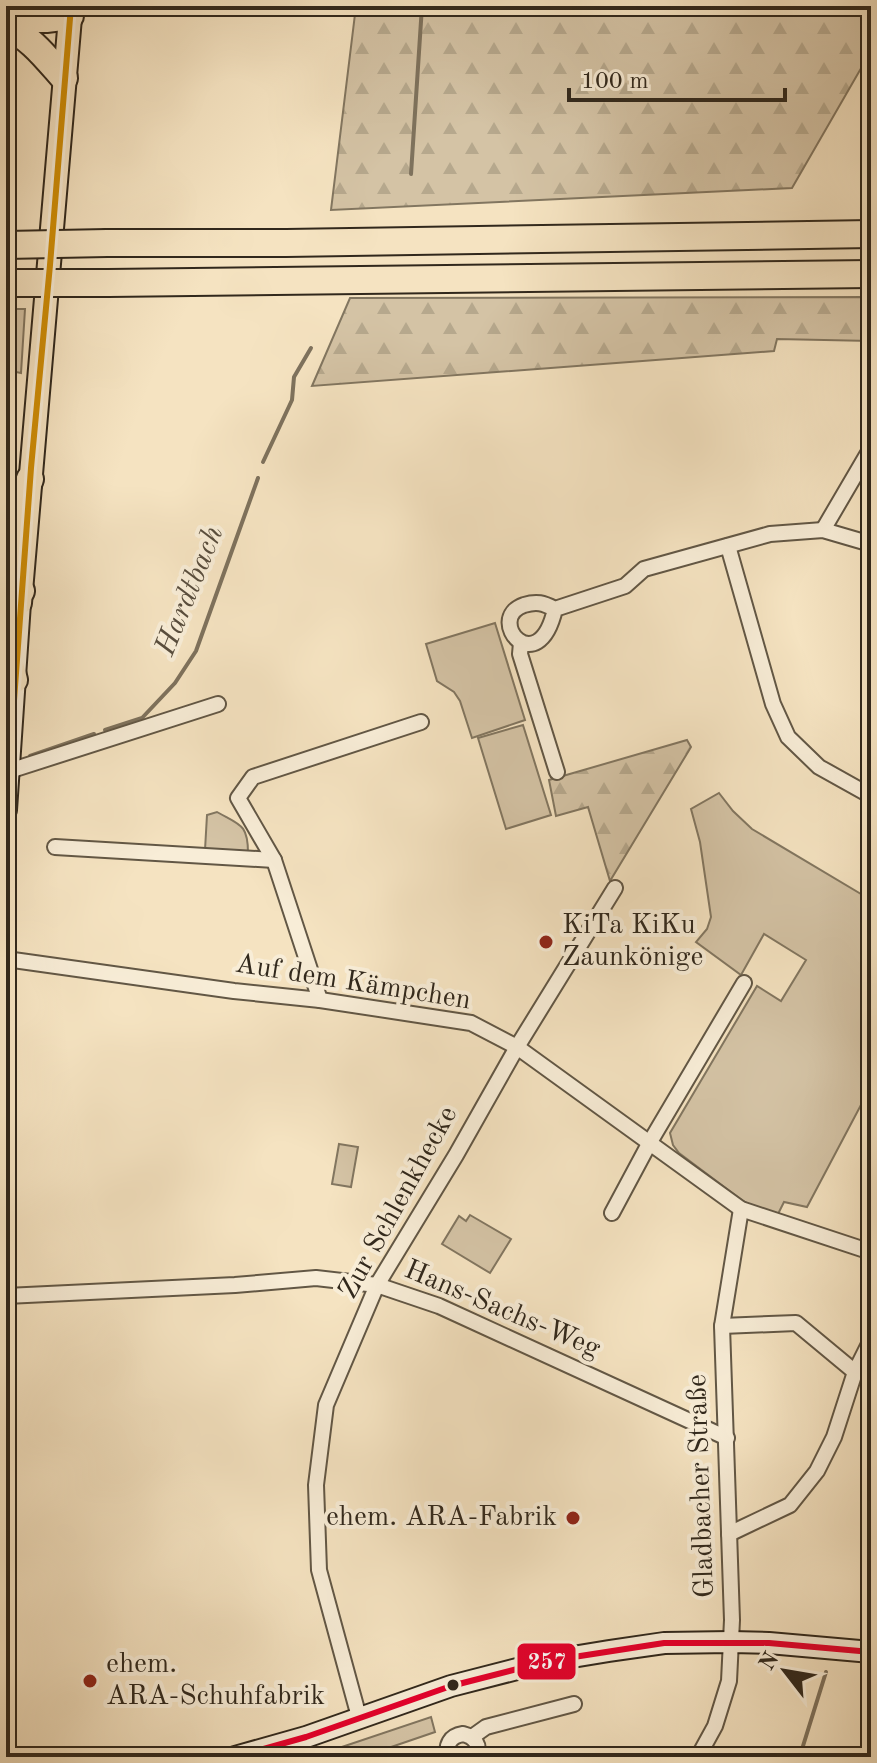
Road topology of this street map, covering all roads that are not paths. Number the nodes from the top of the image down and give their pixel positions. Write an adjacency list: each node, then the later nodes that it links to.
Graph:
1 (9, 6): 2 (highway)
2 (70, 11): 3 (highway); 5 (main road)
3 (6, 19)
4 (6, 27): 5 (highway)
5 (64, 78): 11 (main road)
6 (871, 234): 7 (highway, bridge)
7 (6, 245)
8 (871, 274): 9 (highway, bridge)
9 (6, 283)
10 (871, 448): 12 (street)
11 (30, 479): 13 (highway); 16 (main road)
12 (823, 530): 14 (street); 15 (street)
13 (6, 541)
14 (871, 544)
15 (728, 546): 17 (street); 26 (street)
16 (13, 597): 20 (main road)
17 (555, 609): 18 (street); 18 (street)
18 (521, 643): 25 (street)
19 (6, 649): 20 (highway)
20 (14, 680): 23 (main road)
21 (218, 704): 24 (street)
22 (421, 722): 29 (street)
23 (9, 743): 24 (main road)
24 (9, 771): 27 (main road)
25 (557, 772)
26 (871, 796)
27 (6, 810)
28 (55, 847): 29 (street)
29 (274, 860): 33 (street)
30 (615, 888): 34 (street, Zur Schlenkhecke)
31 (6, 959): 33 (street, Auf dem Kämpchen)
32 (744, 983): 35 (street)
33 (320, 1000): 34 (street, Auf dem Kämpchen)
34 (517, 1047): 35 (street, Auf dem Kämpchen); 39 (street, Zur Schlenkhecke)
35 (650, 1142): 36 (street, Auf dem Kämpchen); 37 (street)
36 (741, 1209): 38 (street, Auf dem Kämpchen); 41 (street, Gladbacher Straße)
37 (612, 1213)
38 (871, 1252)
39 (377, 1285): 40 (street, Hans-Sachs-Weg); 44 (street, Hans-Sachs-Weg); 49 (street, Zur Schlenkhecke)
40 (6, 1296)
41 (722, 1326): 43 (street); 44 (street, Gladbacher Straße)
42 (871, 1340): 43 (street)
43 (855, 1372): 45 (street)
44 (727, 1438): 45 (street, Gladbacher Straße)
45 (729, 1534): 46 (street, Gladbacher Straße)
46 (731, 1642): 47 (main road); 49 (main road); 54 (street, Gladbacher Straße)
47 (871, 1652)
48 (574, 1704): 50 (street)
49 (359, 1717): 51 (main road)
50 (472, 1737): 52 (street); 53 (street)
51 (235, 1757)
52 (449, 1757)
53 (476, 1757)
54 (698, 1757)

